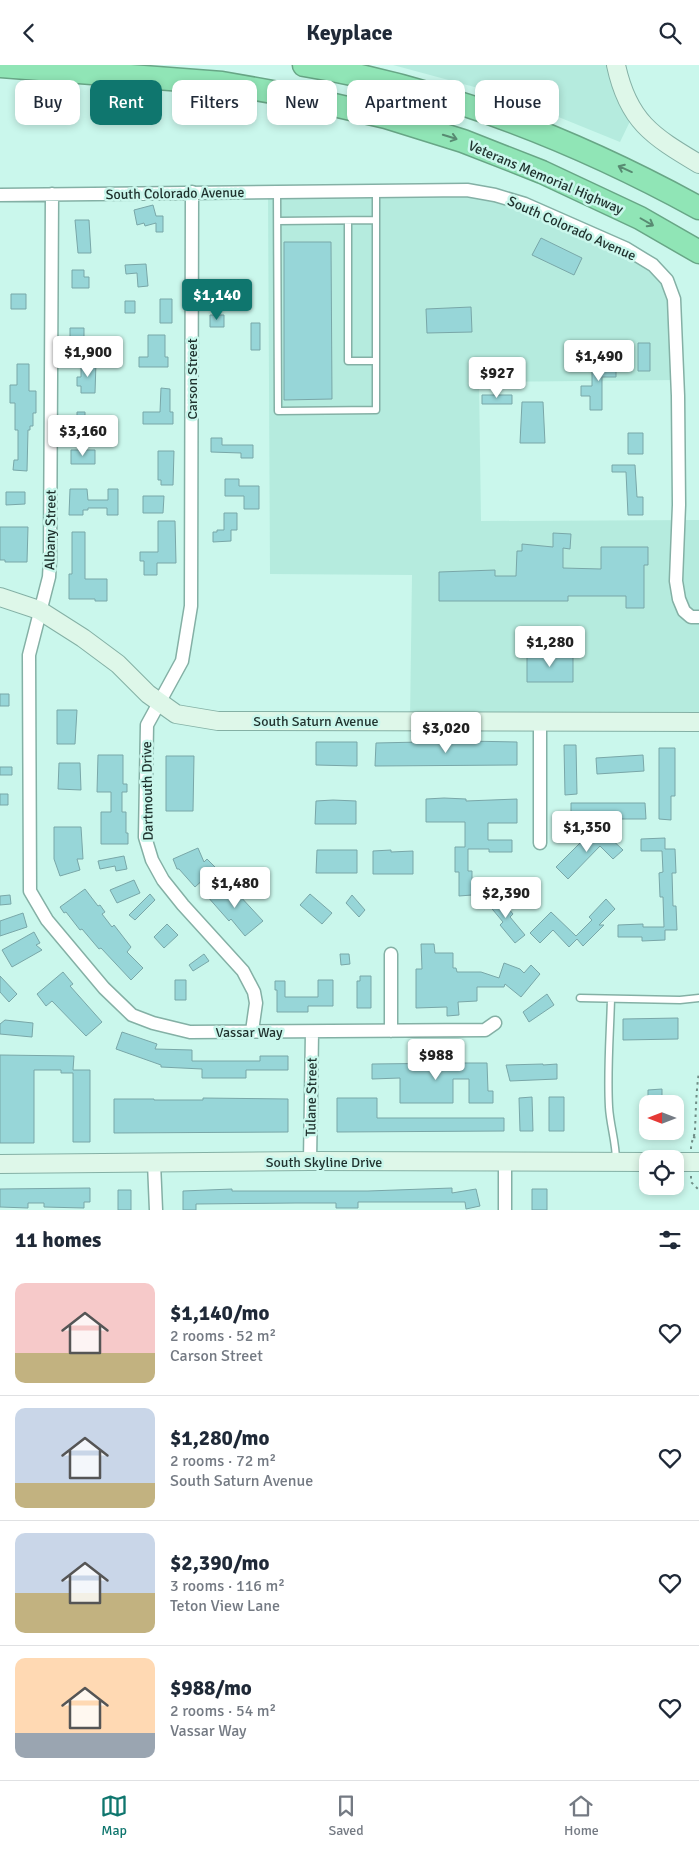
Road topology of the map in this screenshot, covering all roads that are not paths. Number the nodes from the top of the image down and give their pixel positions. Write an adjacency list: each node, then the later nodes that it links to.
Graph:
1 (304, 65): 10 (highway, one-way to 1)
2 (616, 65): 4 (street)
3 (0, 67): 14 (highway, Veterans Memorial Highway, one-way to 14)
4 (699, 164)
5 (277, 191): 6 (street, South Colorado Avenue); 7 (street, South Colorado Avenue); 11 (lane)
6 (376, 191): 13 (lane); 18 (street, South Colorado Avenue)
7 (192, 192): 8 (street, South Colorado Avenue); 19 (street, Carson Street)
8 (52, 194): 9 (street, South Colorado Avenue); 17 (street, Albany Street)
9 (0, 195)
10 (699, 208)
11 (278, 221): 12 (lane); 15 (lane)
12 (348, 221): 13 (lane); 15 (lane)
13 (376, 221): 15 (lane)
14 (699, 252)
15 (376, 361)
16 (0, 597): 17 (street, South Saturn Avenue)
17 (39, 610): 19 (street, South Saturn Avenue); 24 (street, Albany Street)
18 (699, 617)
19 (159, 701): 20 (street, South Saturn Avenue); 22 (street, Carson Street)
20 (540, 721): 21 (street, South Saturn Avenue); 23 (street)
21 (699, 722)
22 (147, 725): 30 (street, Dartmouth Drive)
23 (540, 843)
24 (47, 920): 30 (street, Vassar Way)
25 (391, 954): 31 (street)
26 (580, 998): 28 (lane)
27 (699, 998): 28 (lane)
28 (611, 999): 35 (lane)
29 (495, 1023): 31 (street, Vassar Way)
30 (252, 1031): 32 (street, Vassar Way)
31 (391, 1031): 32 (street, Vassar Way)
32 (312, 1032): 33 (street, Tulane Street)
33 (310, 1161): 34 (street, South Skyline Drive); 39 (street, South Skyline Drive)
34 (505, 1161): 35 (street, South Skyline Drive); 42 (street)
35 (616, 1162): 36 (street, South Skyline Drive)
36 (639, 1162)
37 (684, 1162): 38 (street)
38 (699, 1162)
39 (154, 1163): 40 (street, South Skyline Drive); 41 (street)
40 (0, 1164)
41 (156, 1210)
42 (505, 1210)

